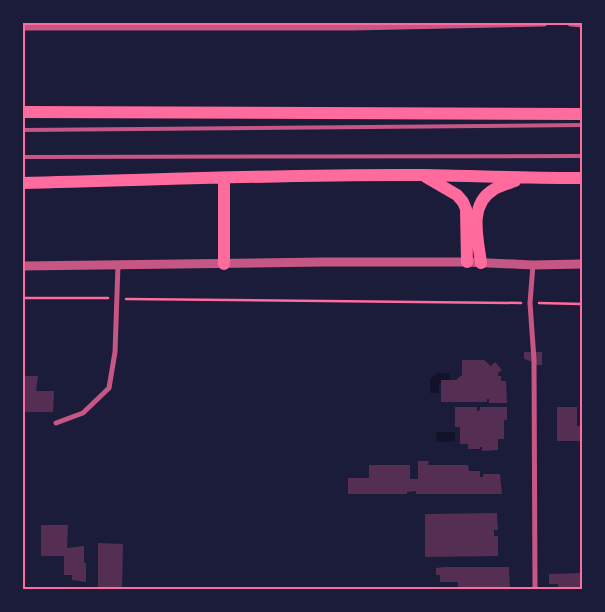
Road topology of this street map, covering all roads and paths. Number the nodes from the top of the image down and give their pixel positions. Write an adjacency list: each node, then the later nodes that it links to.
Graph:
1 (544, 22): 5 (street)
2 (572, 22): 3 (street)
3 (582, 23)
4 (100, 24): 5 (street); 6 (street)
5 (154, 24)
6 (22, 26)
7 (22, 112): 8 (highway)
8 (582, 114)
9 (582, 125): 10 (lane)
10 (22, 130)
11 (582, 156): 12 (lane)
12 (22, 157)
13 (423, 176): 14 (highway); 15 (highway); 18 (highway)
14 (224, 178): 17 (highway); 20 (highway)
15 (522, 178): 16 (highway); 19 (highway)
16 (582, 178)
17 (22, 183)
18 (467, 262): 19 (street); 20 (street)
19 (481, 262): 23 (street)
20 (224, 264): 22 (street)
21 (582, 264): 23 (street)
22 (118, 265): 24 (street); 26 (street)
23 (532, 265): 27 (street)
24 (22, 266)
25 (22, 298): 26 (path)
26 (117, 298): 27 (path); 29 (street)
27 (530, 303): 28 (path); 30 (street)
28 (582, 304)
29 (56, 423)
30 (536, 590)

